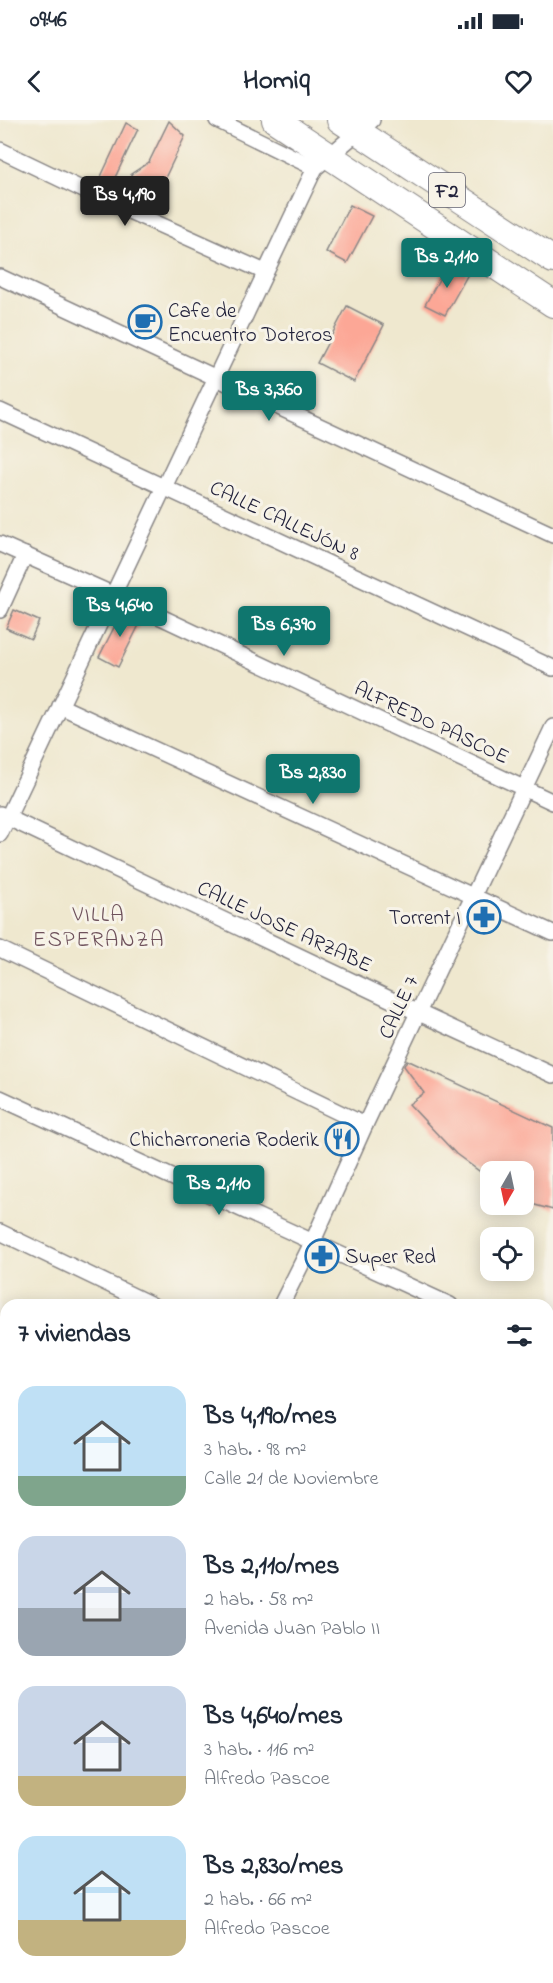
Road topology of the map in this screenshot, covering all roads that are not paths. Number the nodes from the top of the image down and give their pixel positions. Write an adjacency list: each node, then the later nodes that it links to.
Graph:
1 (217, 120): 5 (street)
2 (275, 120): 5 (highway, F2)
3 (357, 124): 5 (street); 6 (highway, F2)
4 (0, 150): 7 (street)
5 (323, 163): 7 (street); 9 (highway, F2)
6 (553, 260)
7 (265, 272): 10 (street)
8 (0, 277): 10 (street)
9 (553, 304)
10 (217, 379): 12 (street); 13 (street)
11 (0, 411): 12 (street, CALLE CALLEJÓN 8)
12 (165, 487): 16 (street); 18 (street, CALLE CALLEJÓN 8)
13 (553, 535)
14 (0, 544): 15 (street, ALFREDO PASCOE)
15 (24, 555): 16 (street, ALFREDO PASCOE); 17 (street)
16 (112, 594): 19 (street); 21 (street, ALFREDO PASCOE)
17 (0, 610)
18 (553, 668)
19 (60, 706): 23 (street); 25 (street)
20 (553, 727): 21 (street, CALLE 7)
21 (523, 788): 22 (street, ALFREDO PASCOE); 25 (street, CALLE 7)
22 (553, 802)
23 (4, 816): 24 (street); 28 (street, CALLE JOSE ARZABE)
24 (0, 834)
25 (472, 896): 26 (street); 28 (street, CALLE 7)
26 (553, 933)
27 (0, 949): 31 (street)
28 (418, 1013): 29 (street, CALLE JOSE ARZABE); 31 (street, CALLE 7)
29 (553, 1075)
30 (0, 1098): 33 (street)
31 (365, 1125): 33 (street, CALLE 7)
32 (0, 1232): 34 (street)
33 (313, 1241): 35 (street, CALLE 7); 36 (street)
34 (140, 1299)
35 (284, 1299)
36 (437, 1299)

